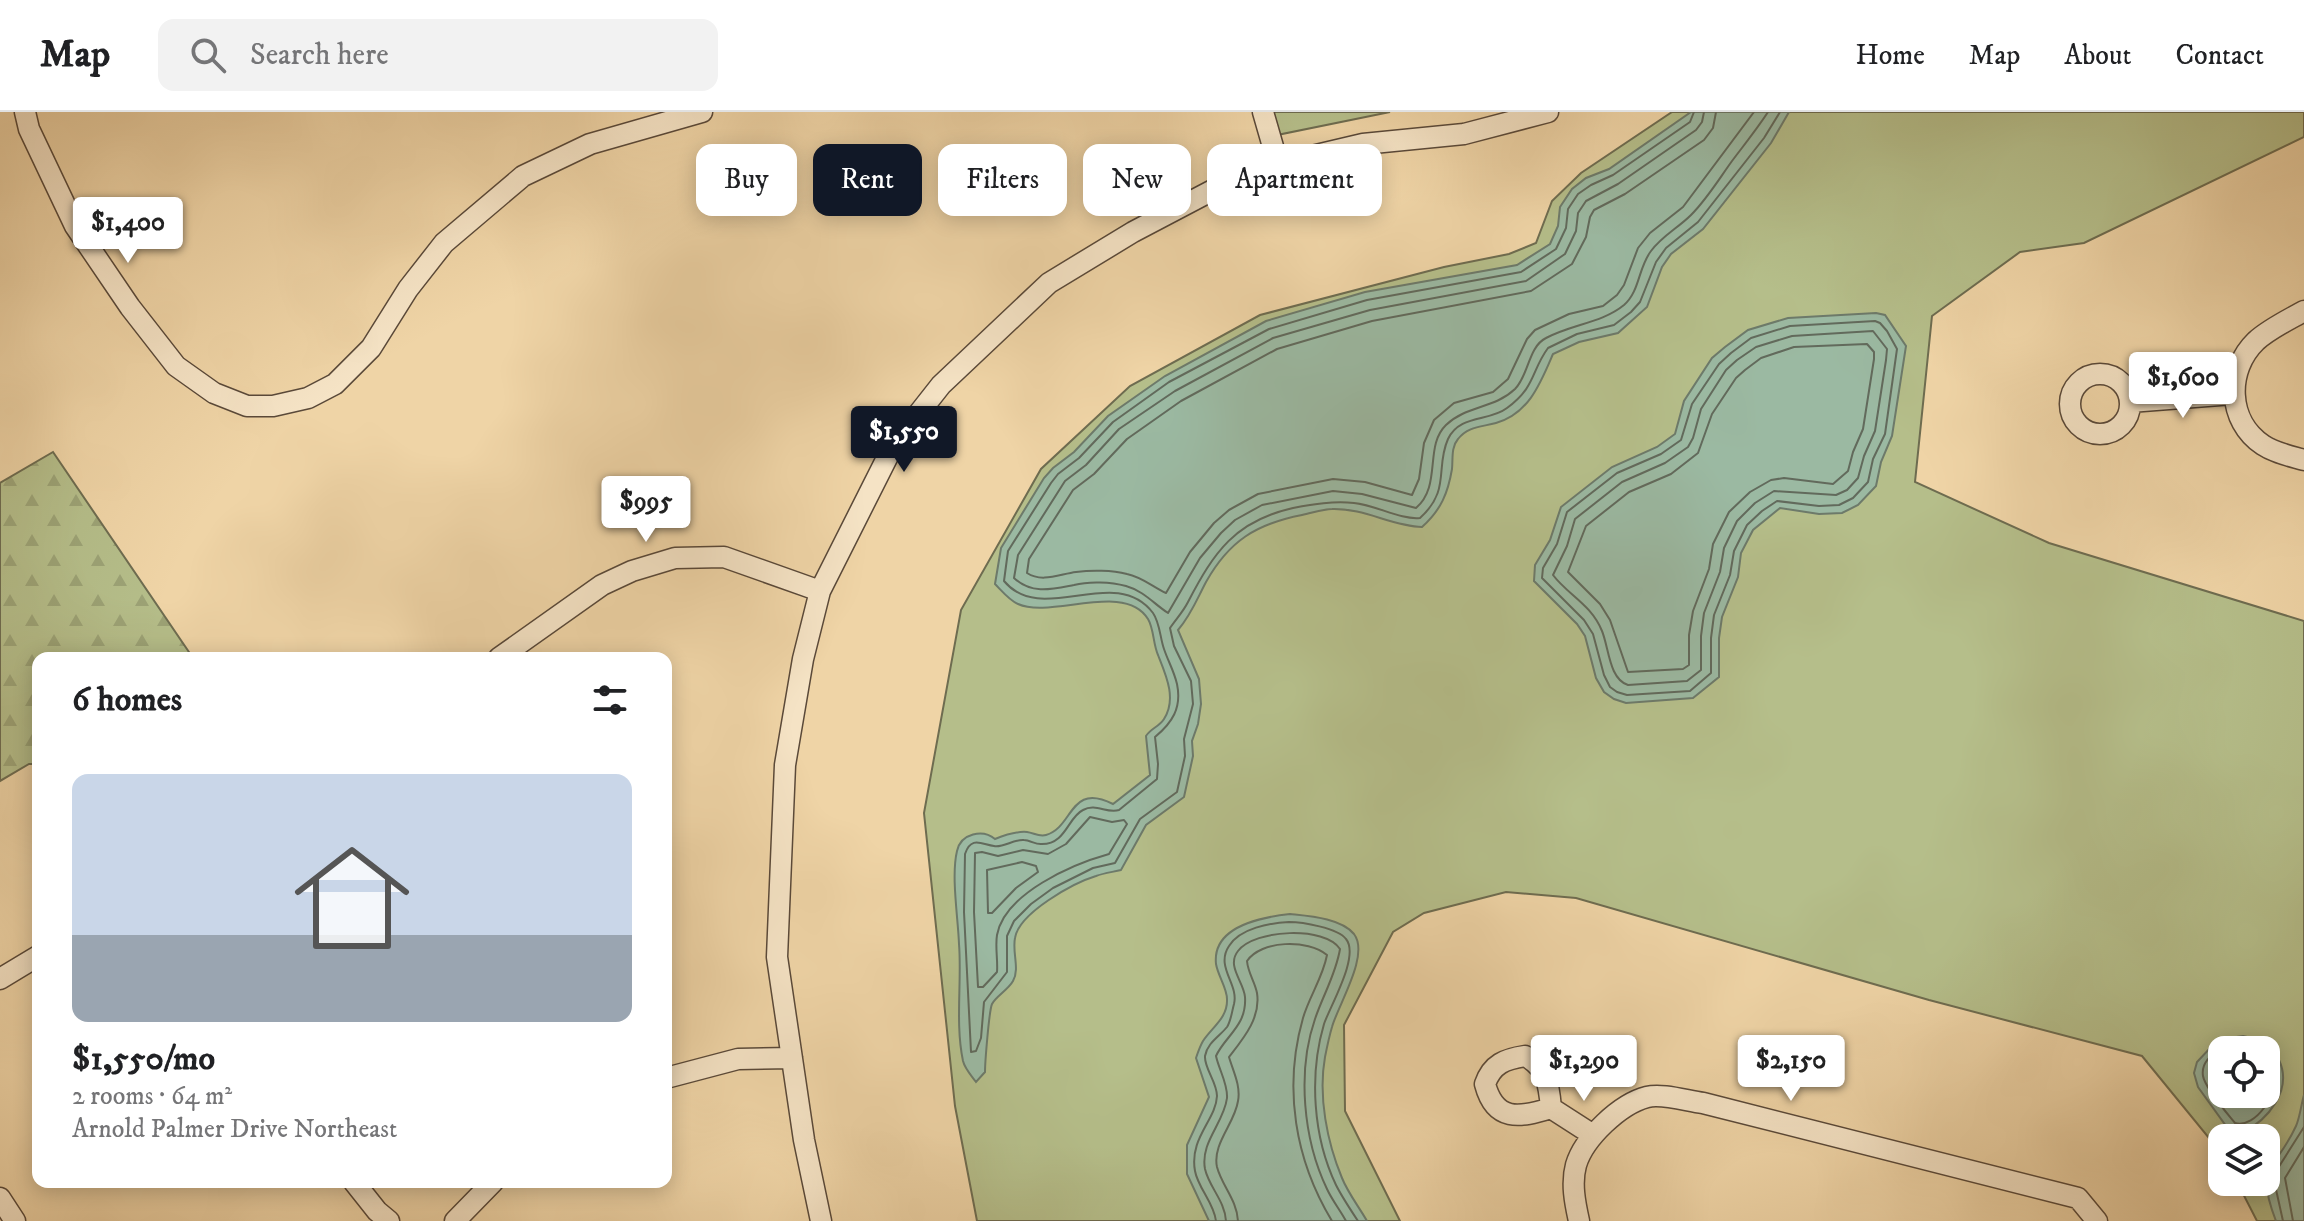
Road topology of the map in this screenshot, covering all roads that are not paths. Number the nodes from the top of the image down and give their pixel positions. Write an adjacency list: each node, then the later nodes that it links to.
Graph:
1 (25, 112): 2 (street)
2 (702, 112)
3 (1263, 112): 5 (street)
4 (1548, 112): 6 (street)
5 (1272, 144)
6 (1363, 144)
7 (1207, 193): 12 (street)
8 (2304, 311): 9 (street)
9 (2233, 394): 10 (street); 11 (street)
10 (2130, 402)
11 (2304, 460)
12 (820, 591): 13 (street); 16 (street)
13 (507, 652)
14 (32, 960): 15 (street)
15 (0, 979)
16 (792, 1058): 17 (street); 26 (street)
17 (672, 1076)
18 (1551, 1108): 19 (street)
19 (1593, 1135): 27 (street); 28 (street)
20 (359, 1188): 24 (street)
21 (487, 1188): 25 (street)
22 (0, 1198): 23 (street)
23 (15, 1221)
24 (389, 1221)
25 (455, 1221)
26 (821, 1221)
27 (1579, 1221)
28 (2097, 1221)

